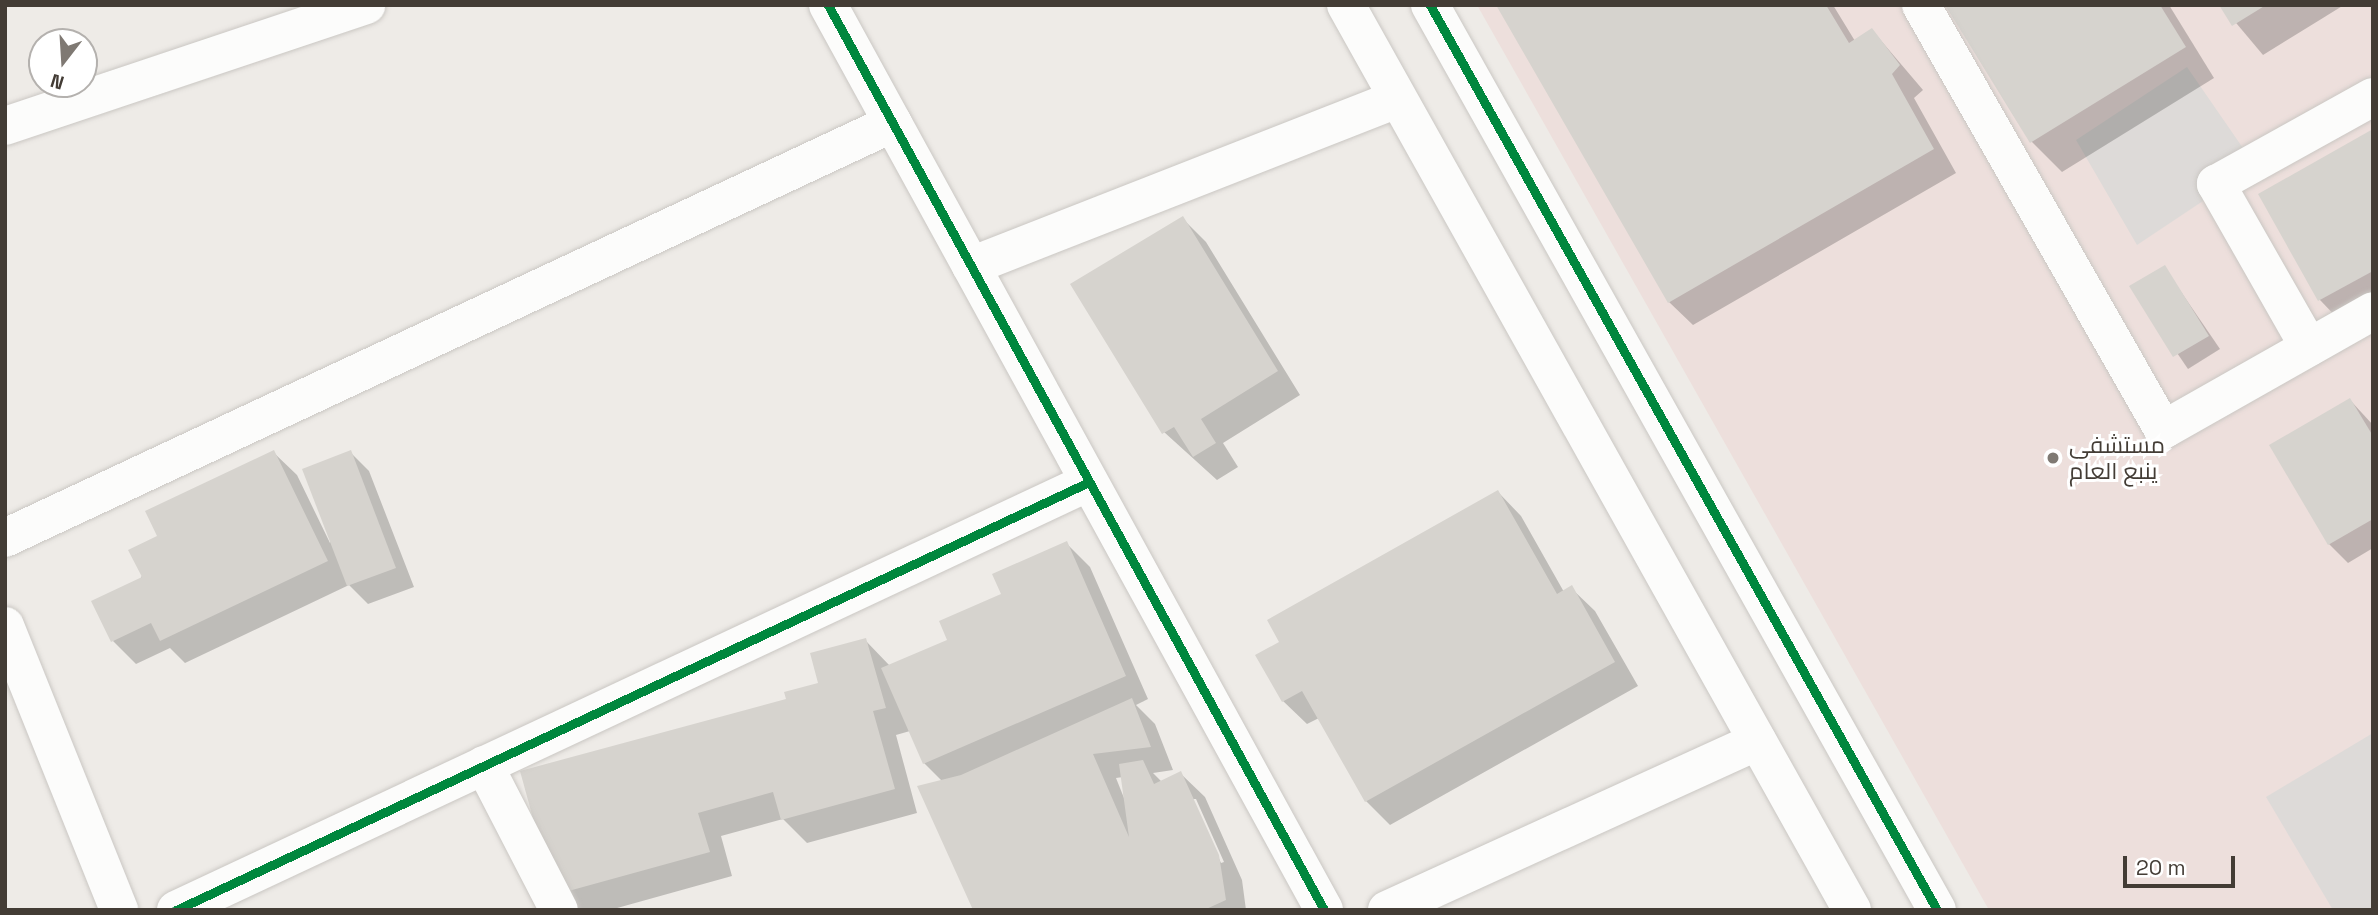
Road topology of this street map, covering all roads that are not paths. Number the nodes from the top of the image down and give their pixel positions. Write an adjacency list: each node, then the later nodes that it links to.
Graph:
1 (366, 5): 9 (street)
2 (828, 5): 8 (street)
3 (1346, 5): 7 (street)
4 (1430, 5): 24 (street)
5 (1921, 5): 12 (street)
6 (2373, 97): 12 (street)
7 (1398, 99): 10 (street); 16 (street)
8 (893, 123): 10 (street); 14 (street)
9 (5, 126)
10 (971, 266): 13 (street)
11 (2373, 311): 12 (street)
12 (2309, 347)
13 (1089, 482): 17 (street); 21 (street)
14 (5, 538)
15 (5, 626): 18 (street)
16 (1757, 741): 22 (street); 23 (street)
17 (484, 765): 19 (street); 20 (street)
18 (119, 910)
19 (176, 910)
20 (559, 910)
21 (1324, 910)
22 (1387, 910)
23 (1852, 910)
24 (1937, 910)

